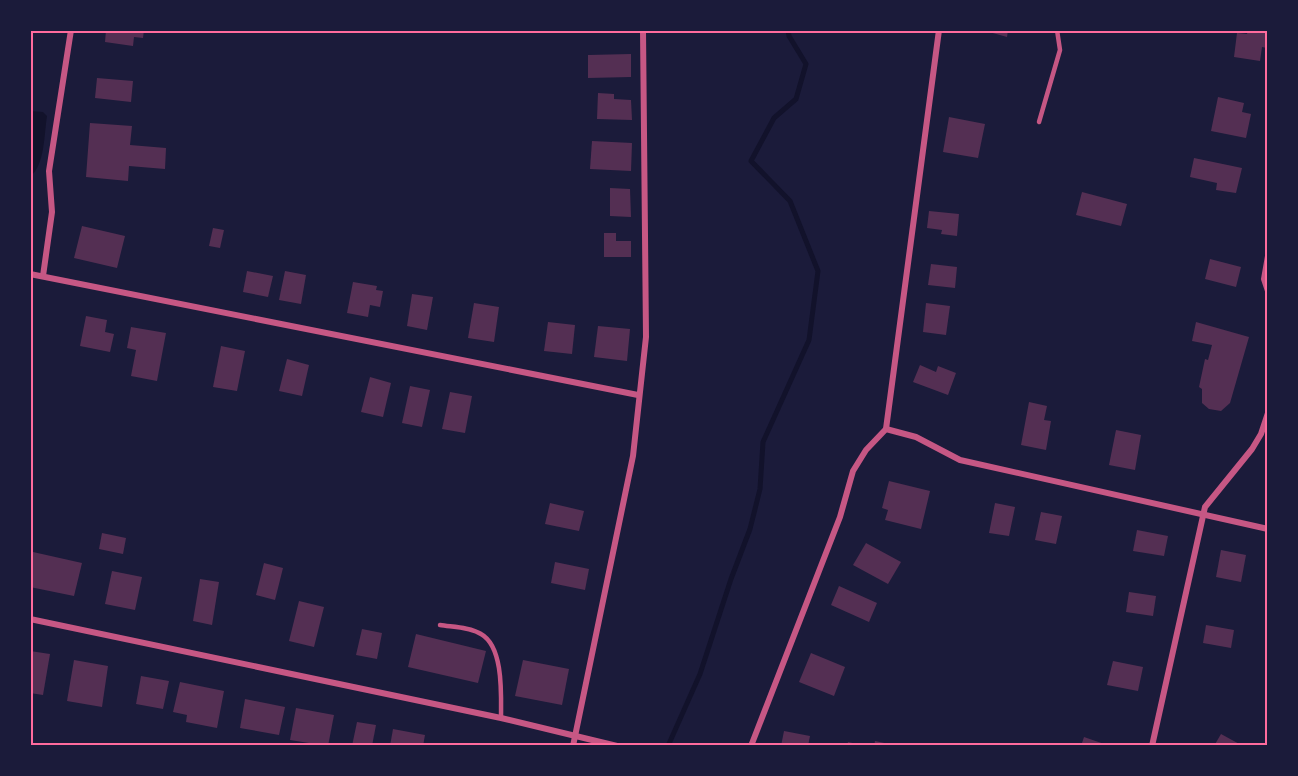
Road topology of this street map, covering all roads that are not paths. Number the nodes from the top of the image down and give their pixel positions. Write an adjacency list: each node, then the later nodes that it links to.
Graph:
1 (71, 30): 8 (street)
2 (643, 30): 10 (street)
3 (939, 30): 12 (street)
4 (1057, 30): 5 (lane)
5 (1039, 122)
6 (1268, 256): 9 (street)
7 (30, 274): 8 (street)
8 (43, 276): 10 (street)
9 (1268, 291)
10 (638, 395): 18 (street)
11 (1268, 413): 13 (street)
12 (886, 429): 13 (street); 21 (street)
13 (1203, 515): 14 (street); 22 (street)
14 (1268, 529)
15 (30, 619): 17 (street)
16 (440, 625): 17 (lane)
17 (501, 718): 18 (street)
18 (574, 737): 19 (street); 20 (street)
19 (573, 746)
20 (617, 746)
21 (752, 746)
22 (1152, 746)

